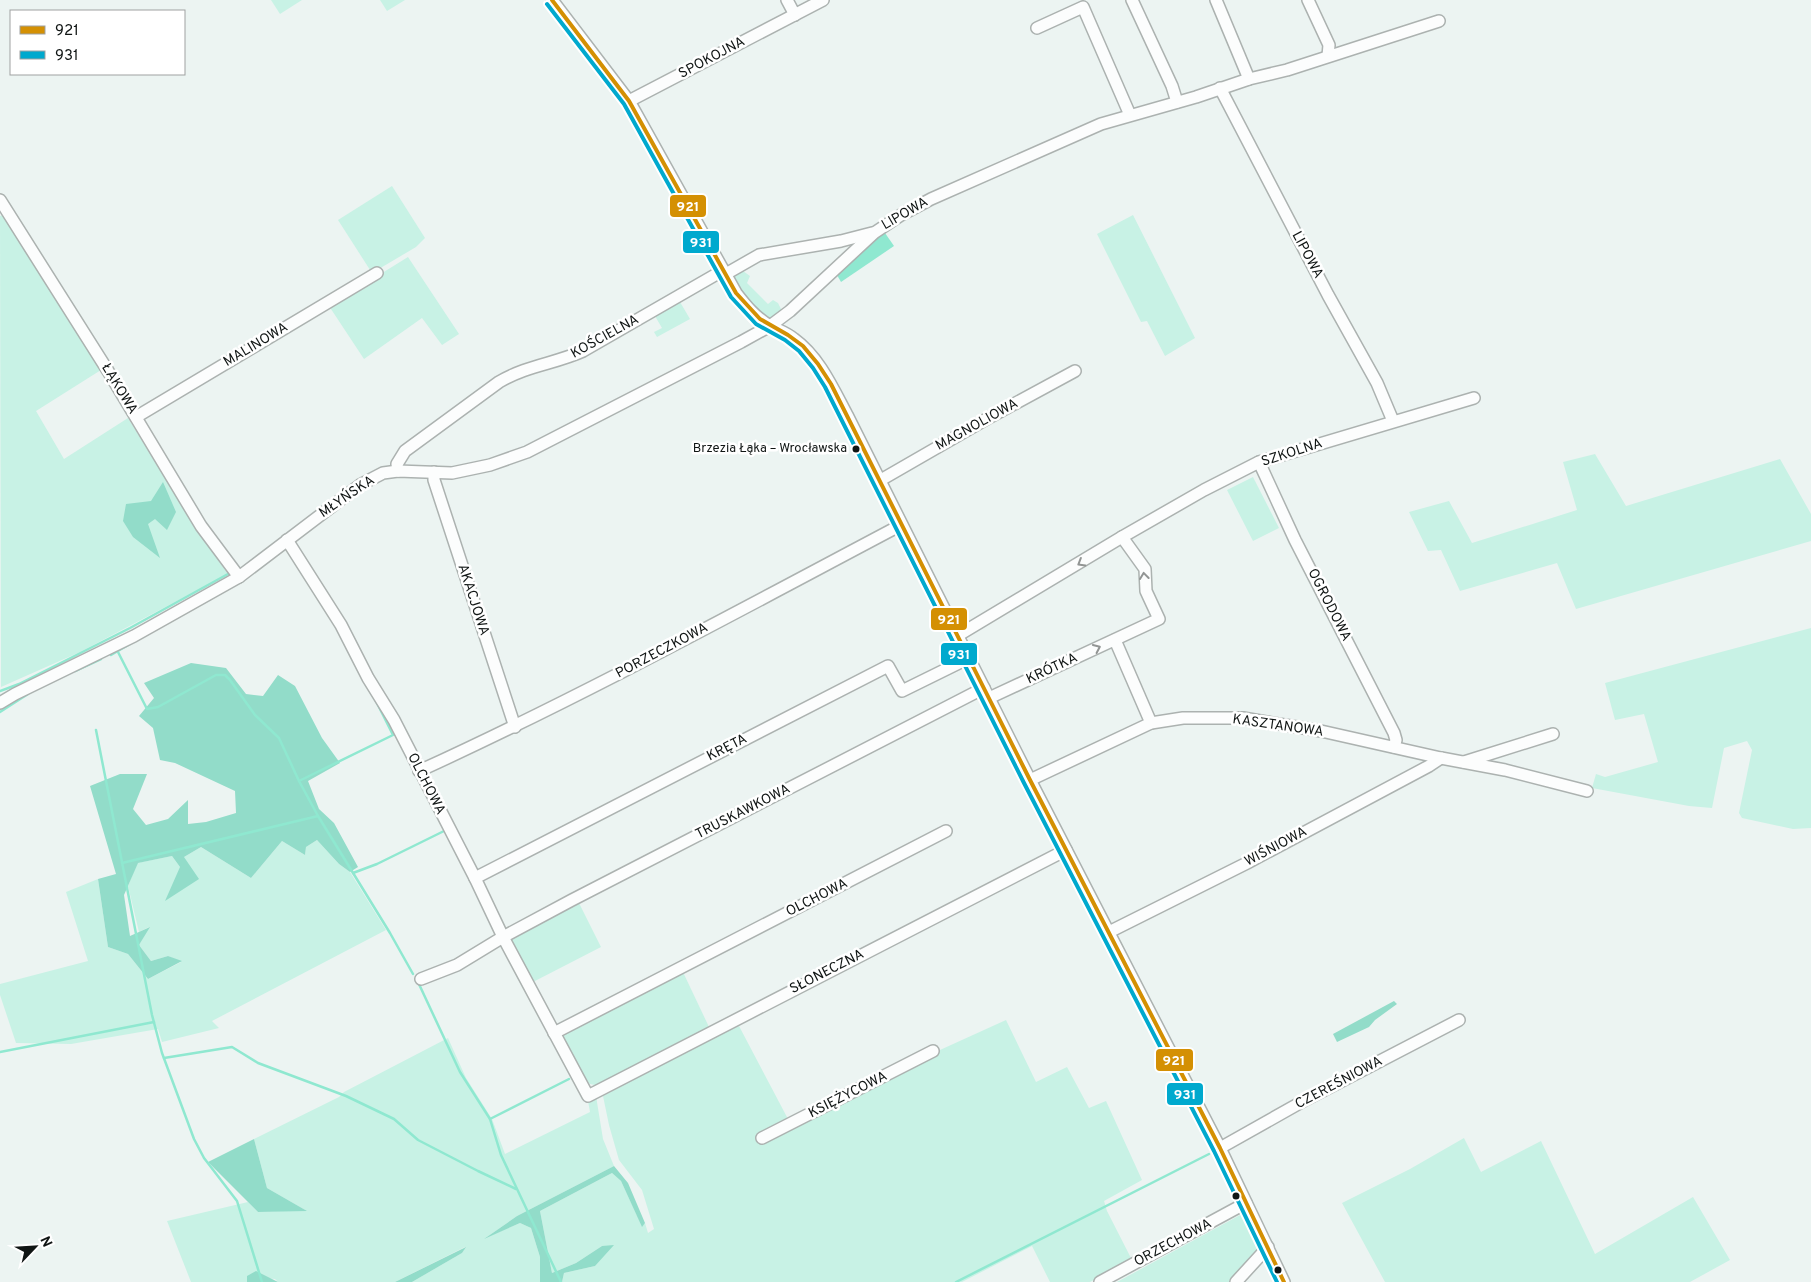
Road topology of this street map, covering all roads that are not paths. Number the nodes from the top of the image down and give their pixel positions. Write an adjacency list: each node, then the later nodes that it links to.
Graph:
1 (552, 0): 13 (street)
2 (787, 0): 7 (street)
3 (823, 0): 7 (street, SPOKOJNA)
4 (1132, 0): 14 (street)
5 (1216, 0): 11 (street)
6 (1308, 0): 10 (street)
7 (794, 15): 13 (street, SPOKOJNA)
8 (1439, 21): 10 (street, LIPOWA)
9 (1037, 28): 15 (street)
10 (1328, 56): 11 (street, LIPOWA)
11 (1249, 79): 12 (street, LIPOWA)
12 (1220, 88): 14 (street, LIPOWA); 24 (street, LIPOWA)
13 (629, 101): 19 (street)
14 (1177, 102): 15 (street, LIPOWA)
15 (1130, 115): 17 (street, LIPOWA)
16 (0, 200): 23 (street, ŁĄKOWA)
17 (874, 233): 19 (street, LIPOWA); 20 (street, LIPOWA)
18 (377, 273): 23 (street, MALINOWA)
19 (723, 273): 20 (street); 26 (street, KOŚCIELNA)
20 (770, 326): 27 (street, MŁYŃSKA); 28 (street)
21 (1075, 371): 28 (street, MAGNOLIOWA)
22 (1474, 398): 24 (street, SZKOLNA)
23 (136, 418): 32 (street, ŁĄKOWA)
24 (1393, 421): 25 (street, SZKOLNA)
25 (1259, 462): 30 (street, SZKOLNA); 41 (street, OGRODOWA)
26 (398, 471): 27 (street, MŁYŃSKA); 31 (street, MŁYŃSKA)
27 (434, 472): 39 (street, AKACJOWA)
28 (879, 481): 29 (street)
29 (902, 525): 33 (street); 39 (street, PORZECZKOWA)
30 (1122, 537): 33 (street, SZKOLNA, one-way to 33); 34 (street, KRÓTKA, one-way to 30)
31 (287, 540): 32 (street, MŁYŃSKA); 44 (street, OLCHOWA)
32 (239, 577): 37 (street, MŁYŃSKA)
33 (958, 636): 35 (street)
34 (1115, 640): 36 (street, KRÓTKA, one-way to 34); 38 (street)
35 (969, 658): 36 (street); 49 (street, KRĘTA)
36 (987, 693): 45 (street); 51 (street, TRUSKAWKOWA)
37 (0, 703)
38 (1150, 723): 41 (street, KASZTANOWA); 45 (street, KASZTANOWA)
39 (515, 727): 44 (street, PORZECZKOWA)
40 (1553, 734): 43 (street)
41 (1394, 747): 42 (street, KASZTANOWA)
42 (1441, 758): 43 (street, KASZTANOWA); 50 (street, WIŚNIOWA)
43 (1463, 762): 46 (street, KASZTANOWA)
44 (419, 771): 49 (street, OLCHOWA)
45 (1030, 780): 48 (street)
46 (1588, 791)
47 (946, 831): 54 (street, OLCHOWA)
48 (1066, 850): 50 (street); 56 (street, SŁONECZNA)
49 (475, 878): 51 (street, OLCHOWA)
50 (1109, 932): 58 (street)
51 (503, 937): 52 (street, TRUSKAWKOWA); 54 (street, OLCHOWA)
52 (420, 979)
53 (1459, 1020): 58 (street, CZEREŚNIOWA)
54 (554, 1033): 56 (street, OLCHOWA)
55 (933, 1051): 57 (street, KSIĘŻYCOWA)
56 (588, 1096)
57 (762, 1138)
58 (1220, 1148): 59 (street)
59 (1246, 1203): 60 (street); 61 (street, ORZECHOWA)
60 (1268, 1247): 62 (street); 63 (street)
61 (1100, 1282)
62 (1236, 1282)
63 (1284, 1282)

